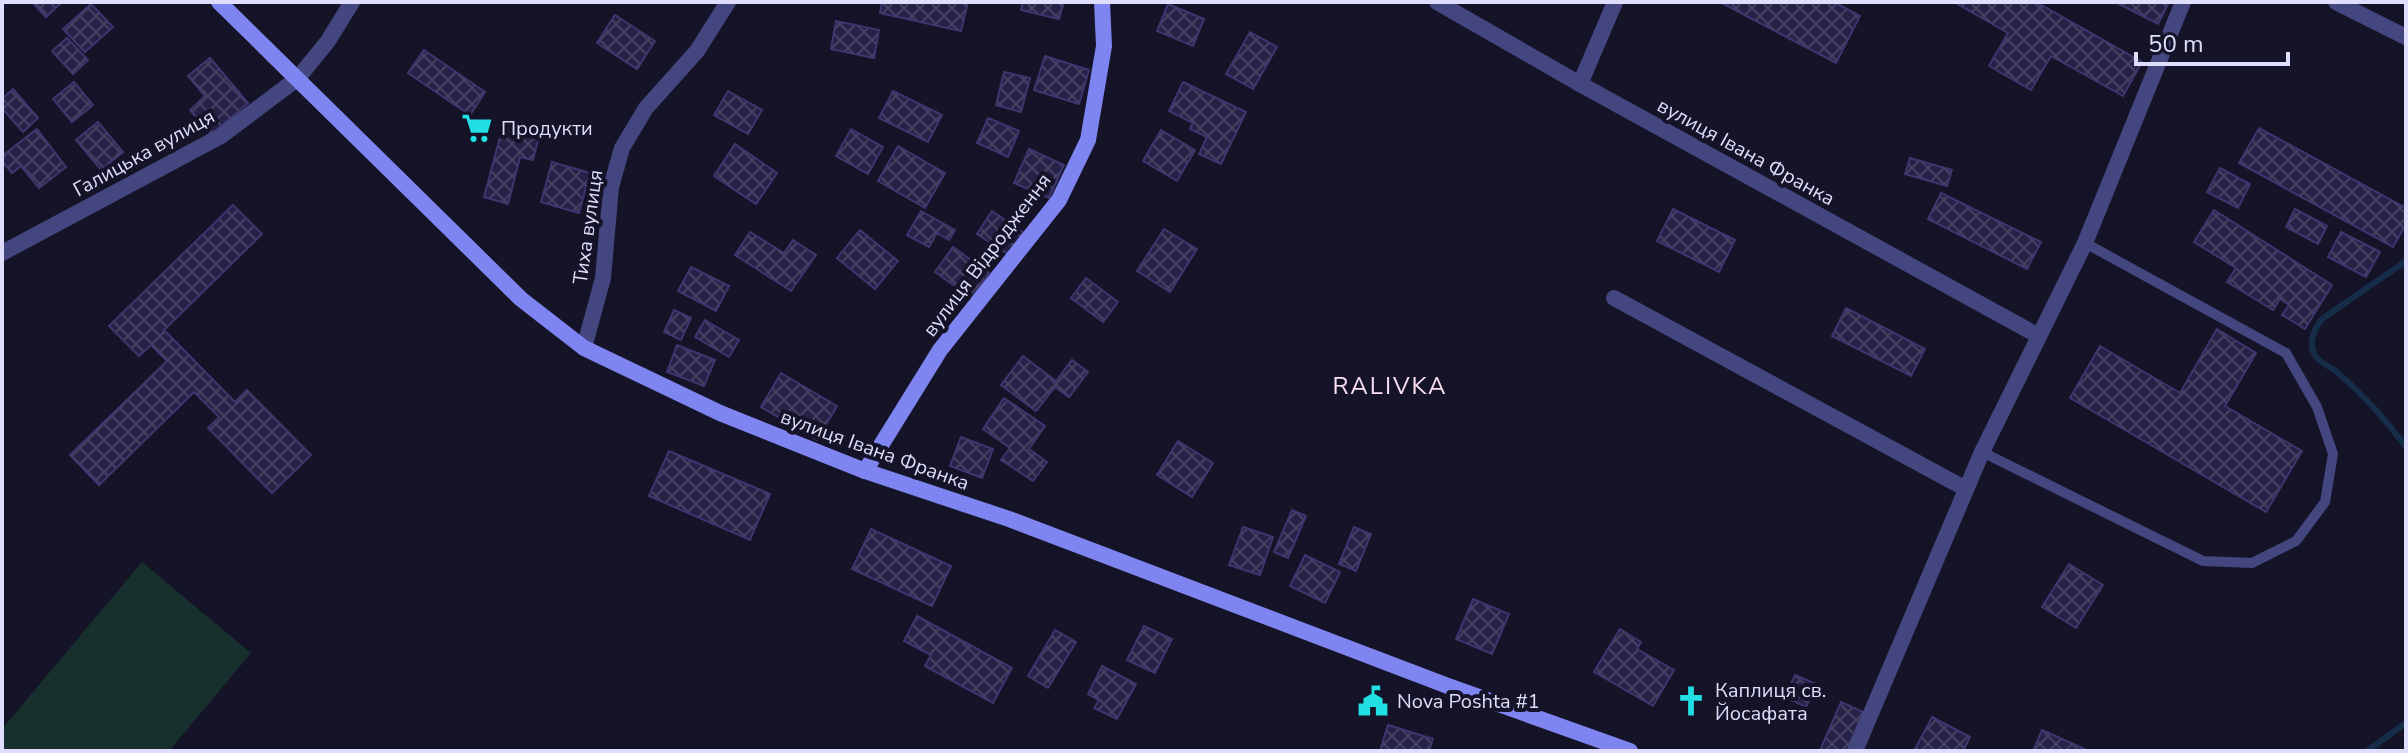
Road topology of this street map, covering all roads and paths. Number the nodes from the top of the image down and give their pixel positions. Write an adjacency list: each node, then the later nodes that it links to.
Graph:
1 (219, 2): 10 (main road, вулиця Івана Франка)
2 (352, 2): 10 (street, Галицька вулиця)
3 (728, 2): 16 (street, Тиха вулиця)
4 (1102, 2): 18 (main road, вулиця Відродження)
5 (1437, 2): 11 (street, вулиця Івана Франка)
6 (1615, 2): 11 (street)
7 (2183, 2): 12 (street)
8 (2336, 2): 9 (street)
9 (2406, 37)
10 (298, 78): 13 (street, Галицька вулиця); 16 (main road, вулиця Івана Франка)
11 (1580, 84): 15 (street, вулиця Івана Франка)
12 (2085, 243): 15 (street); 17 (lane)
13 (2, 253)
14 (1614, 298): 19 (street)
15 (2037, 335): 17 (street)
16 (584, 348): 18 (main road, вулиця Івана Франка)
17 (1982, 452): 19 (street)
18 (865, 471): 20 (main road, вулиця Івана Франка)
19 (1966, 489): 21 (street)
20 (1630, 751)
21 (1855, 751)

